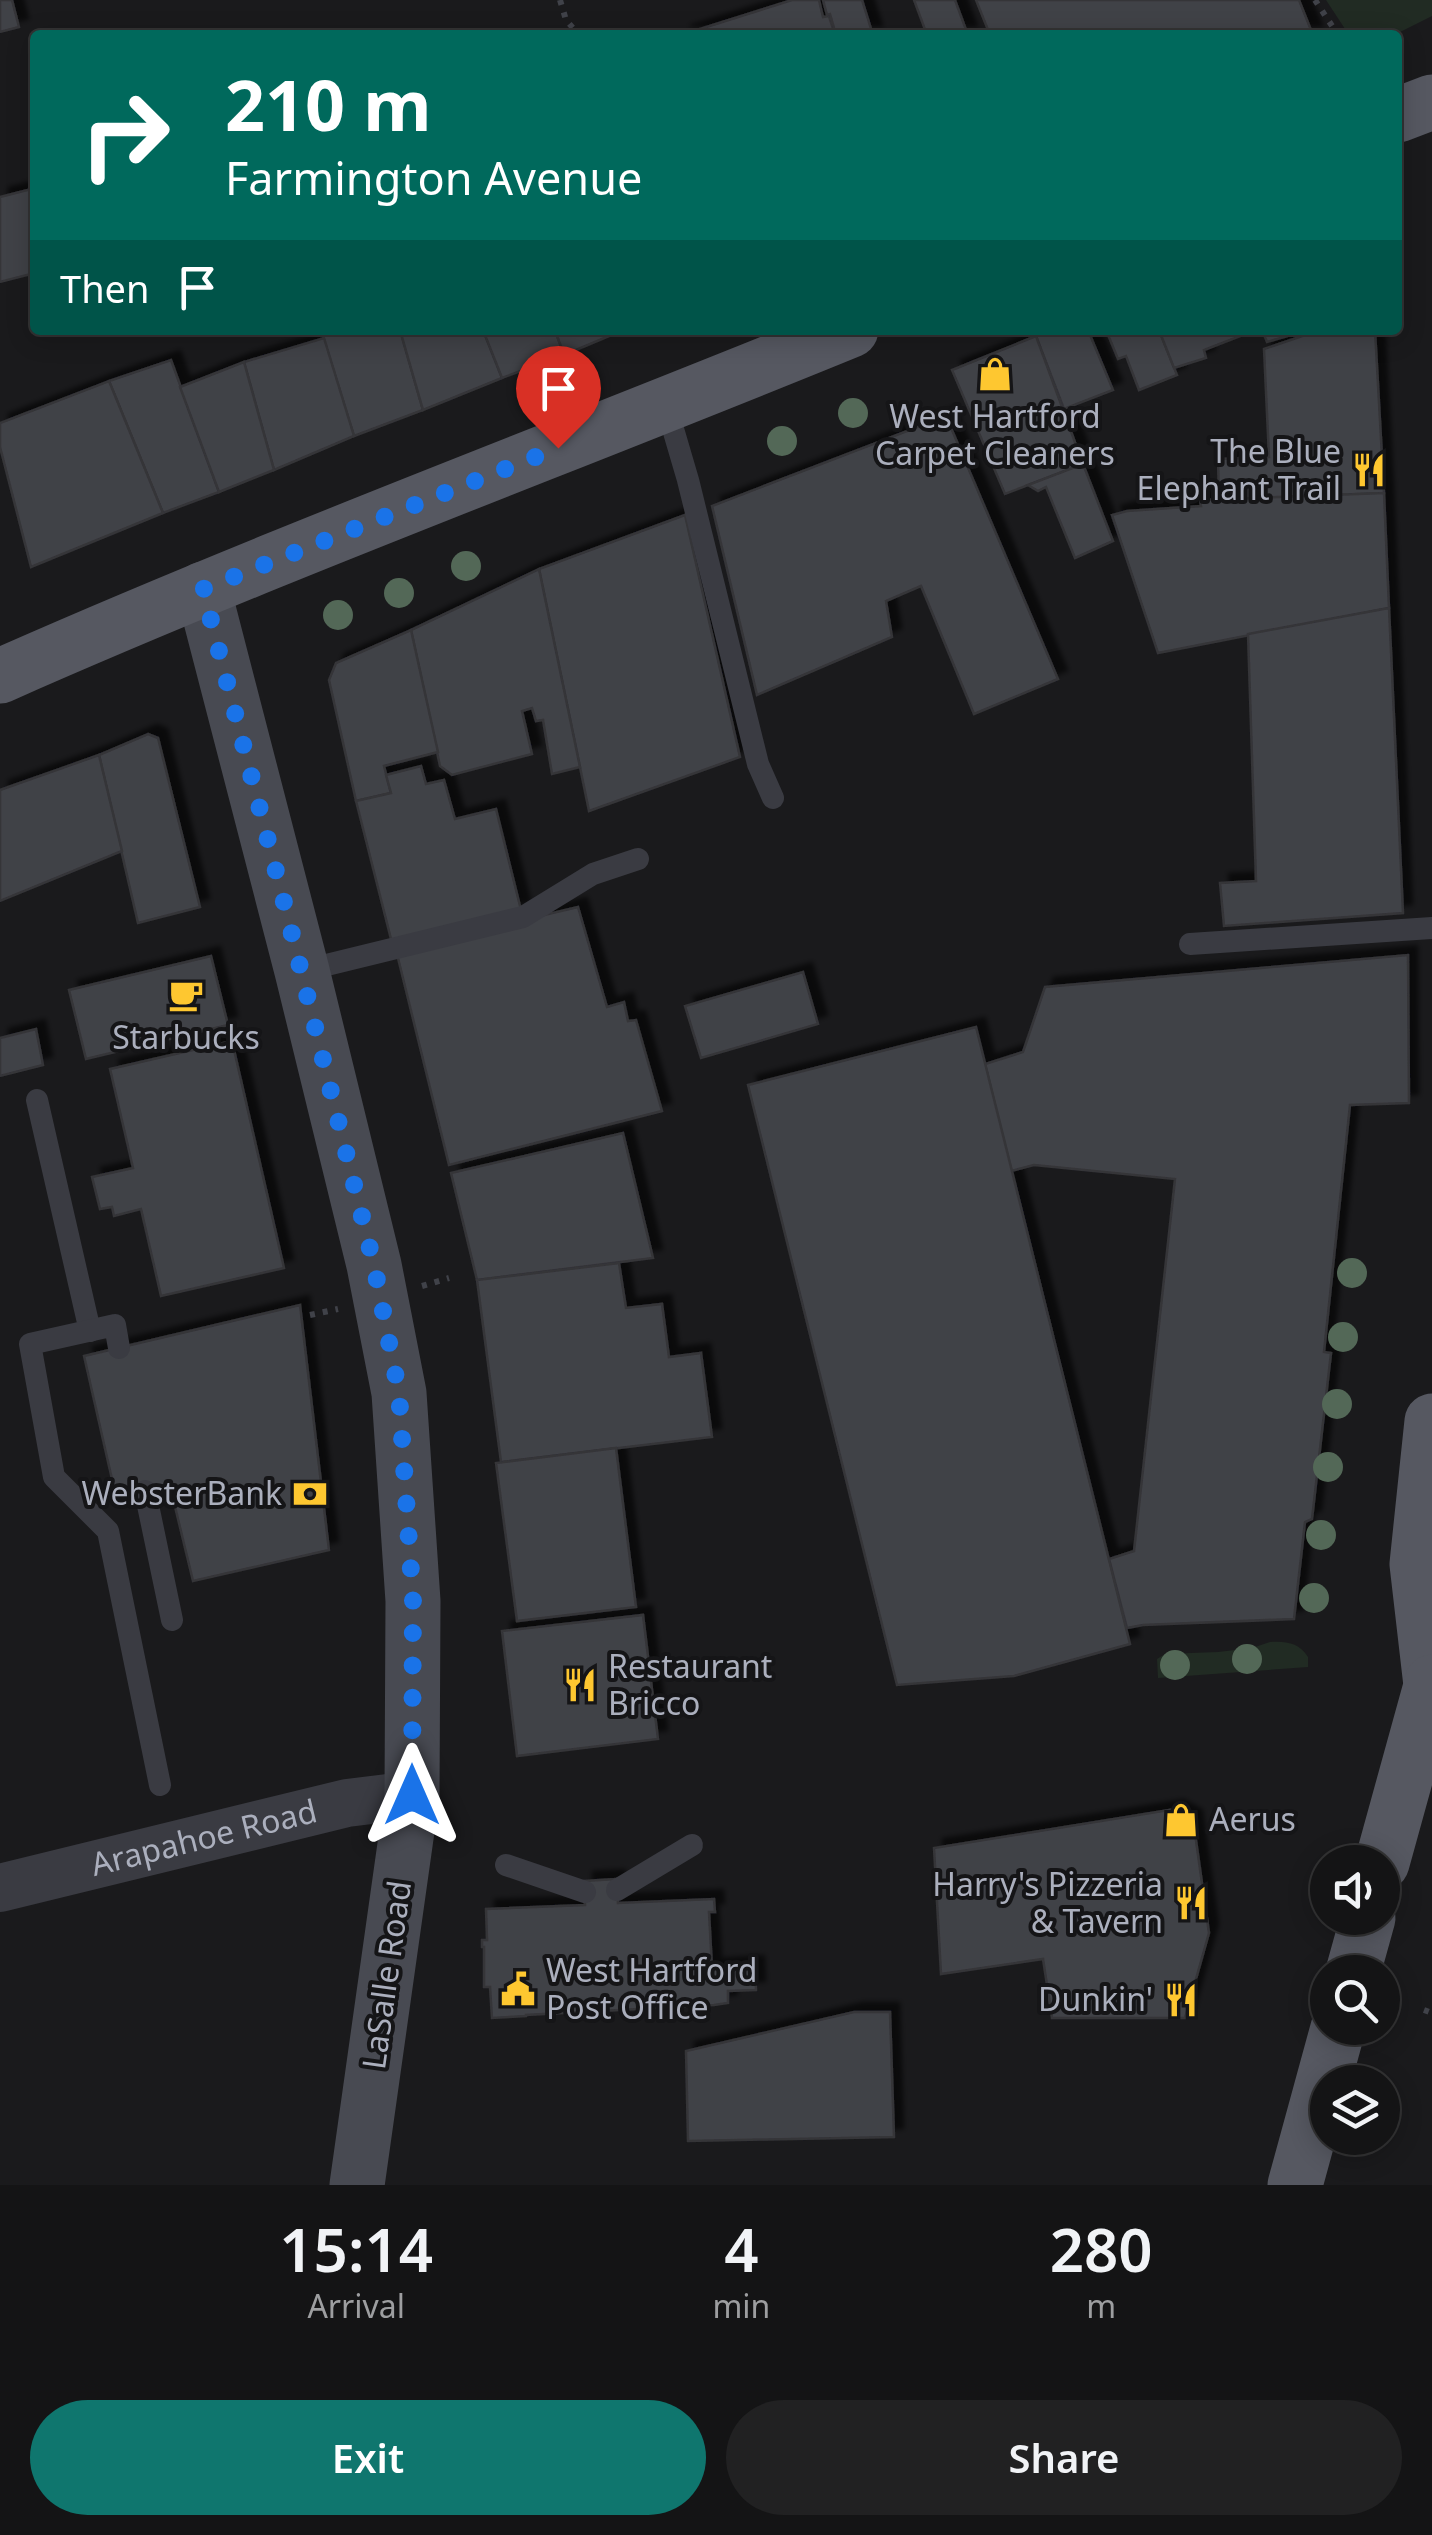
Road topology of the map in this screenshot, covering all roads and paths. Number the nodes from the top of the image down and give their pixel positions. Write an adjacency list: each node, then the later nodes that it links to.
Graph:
1 (560, 0): 3 (path)
2 (1315, 0): 4 (path)
3 (575, 30)
4 (1335, 30)
5 (1432, 102): 6 (main road)
6 (1402, 113)
7 (839, 335): 8 (main road)
8 (666, 405): 9 (main road); 11 (lane)
9 (203, 589): 10 (main road); 15 (street, LaSalle Road)
10 (0, 676)
11 (773, 798)
12 (638, 859): 15 (lane)
13 (1432, 928): 14 (lane)
14 (1190, 944)
15 (302, 971): 24 (street, LaSalle Road)
16 (37, 1100): 17 (lane)
17 (90, 1331): 18 (lane); 23 (lane)
18 (117, 1336)
19 (1432, 1421): 22 (main road)
20 (145, 1491): 21 (lane)
21 (172, 1620)
22 (1432, 1684): 25 (main road)
23 (160, 1785)
24 (412, 1795): 28 (street, Arapahoe Road); 32 (street, LaSalle Road)
25 (1387, 1845)
26 (692, 1846): 29 (lane)
27 (506, 1865): 30 (lane)
28 (0, 1888)
29 (617, 1890)
30 (584, 1892)
31 (1333, 2045): 33 (main road)
32 (357, 2185)
33 (1295, 2185)

